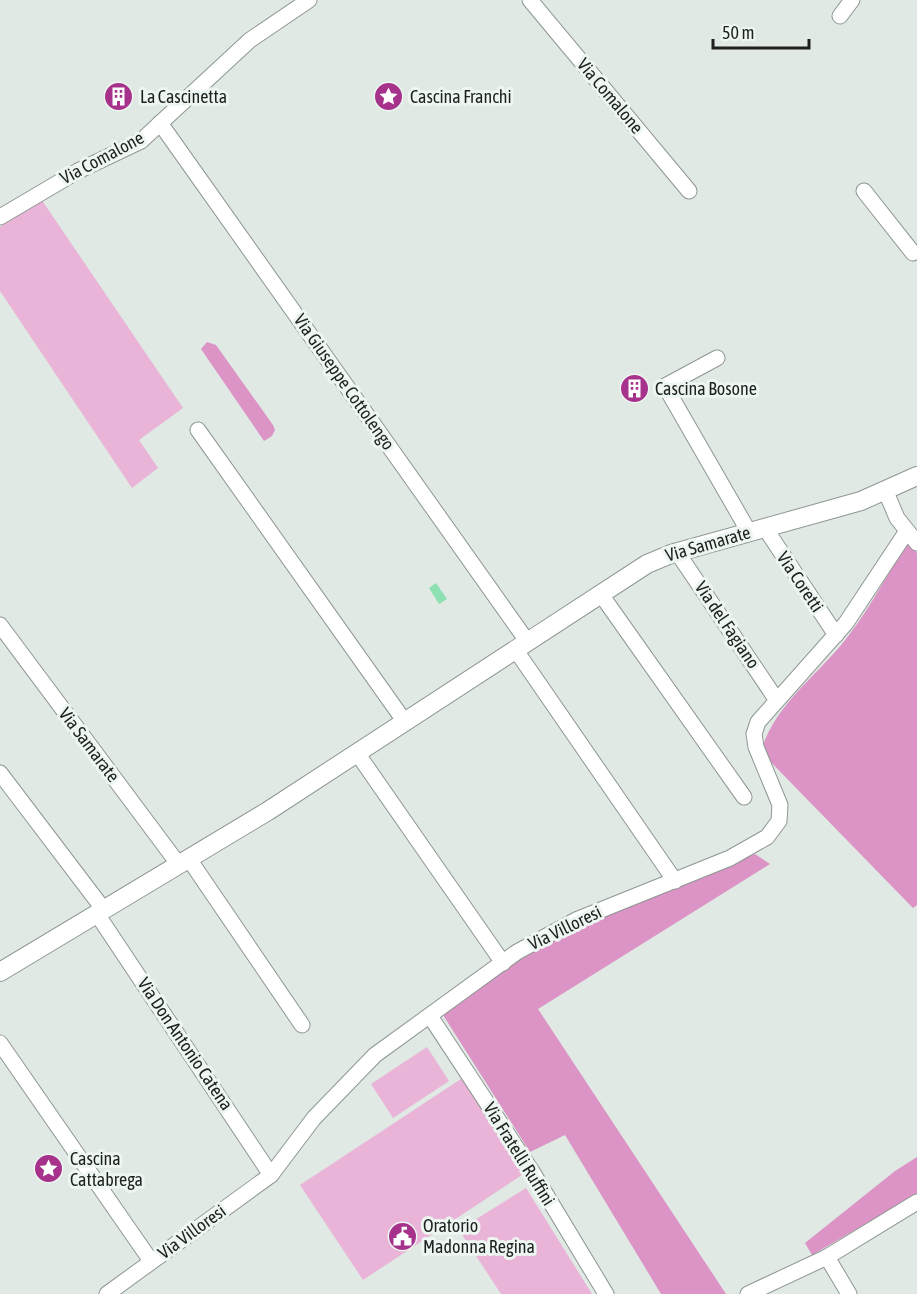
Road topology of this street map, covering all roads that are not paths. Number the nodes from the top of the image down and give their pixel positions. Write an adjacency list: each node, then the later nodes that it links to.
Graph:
1 (309, 0): 5 (street, Via Comalone)
2 (530, 0): 6 (street, Via Comalone)
3 (852, 0): 4 (street)
4 (840, 16)
5 (160, 123): 8 (street, Via Comalone); 20 (street, Via Giuseppe Cottolengo)
6 (689, 191)
7 (864, 191): 9 (street)
8 (0, 217)
9 (915, 254)
10 (717, 358): 14 (street, Via Coretti)
11 (198, 430): 22 (street)
12 (917, 476): 13 (street, Via Samarate)
13 (886, 492): 14 (street, Via Samarate); 15 (street)
14 (757, 530): 16 (street, Via Samarate); 19 (street, Via Coretti)
15 (912, 537): 19 (street, Via Villoresi)
16 (678, 552): 17 (street, Via Samarate); 21 (street, Via del Fagiano)
17 (600, 593): 20 (street, Via Samarate); 25 (street)
18 (0, 625): 26 (street, Via Samarate)
19 (836, 635): 21 (street, Via Villoresi)
20 (521, 645): 22 (street, Via Samarate); 27 (street)
21 (776, 699): 27 (street, Via Villoresi)
22 (405, 722): 23 (street, Via Samarate)
23 (357, 753): 26 (street, Via Samarate); 29 (street)
24 (0, 773): 28 (street, Via Don Antonio Catena)
25 (744, 797)
26 (184, 862): 28 (street, Via Samarate); 32 (street, Via Samarate)
27 (675, 881): 29 (street, Via Villoresi)
28 (101, 912): 30 (street, Via Samarate); 34 (street, Via Don Antonio Catena)
29 (503, 963): 31 (street, Via Villoresi)
30 (2, 967)
31 (430, 1016): 34 (street, Via Villoresi); 39 (street, Via Fratelli Ruffini)
32 (302, 1025)
33 (0, 1043): 37 (street)
34 (271, 1175): 37 (street, Via Villoresi)
35 (917, 1202): 36 (street)
36 (827, 1257): 40 (street); 41 (street)
37 (151, 1262): 38 (street, Via Villoresi)
38 (107, 1294)
39 (606, 1294)
40 (748, 1294)
41 (849, 1294)

